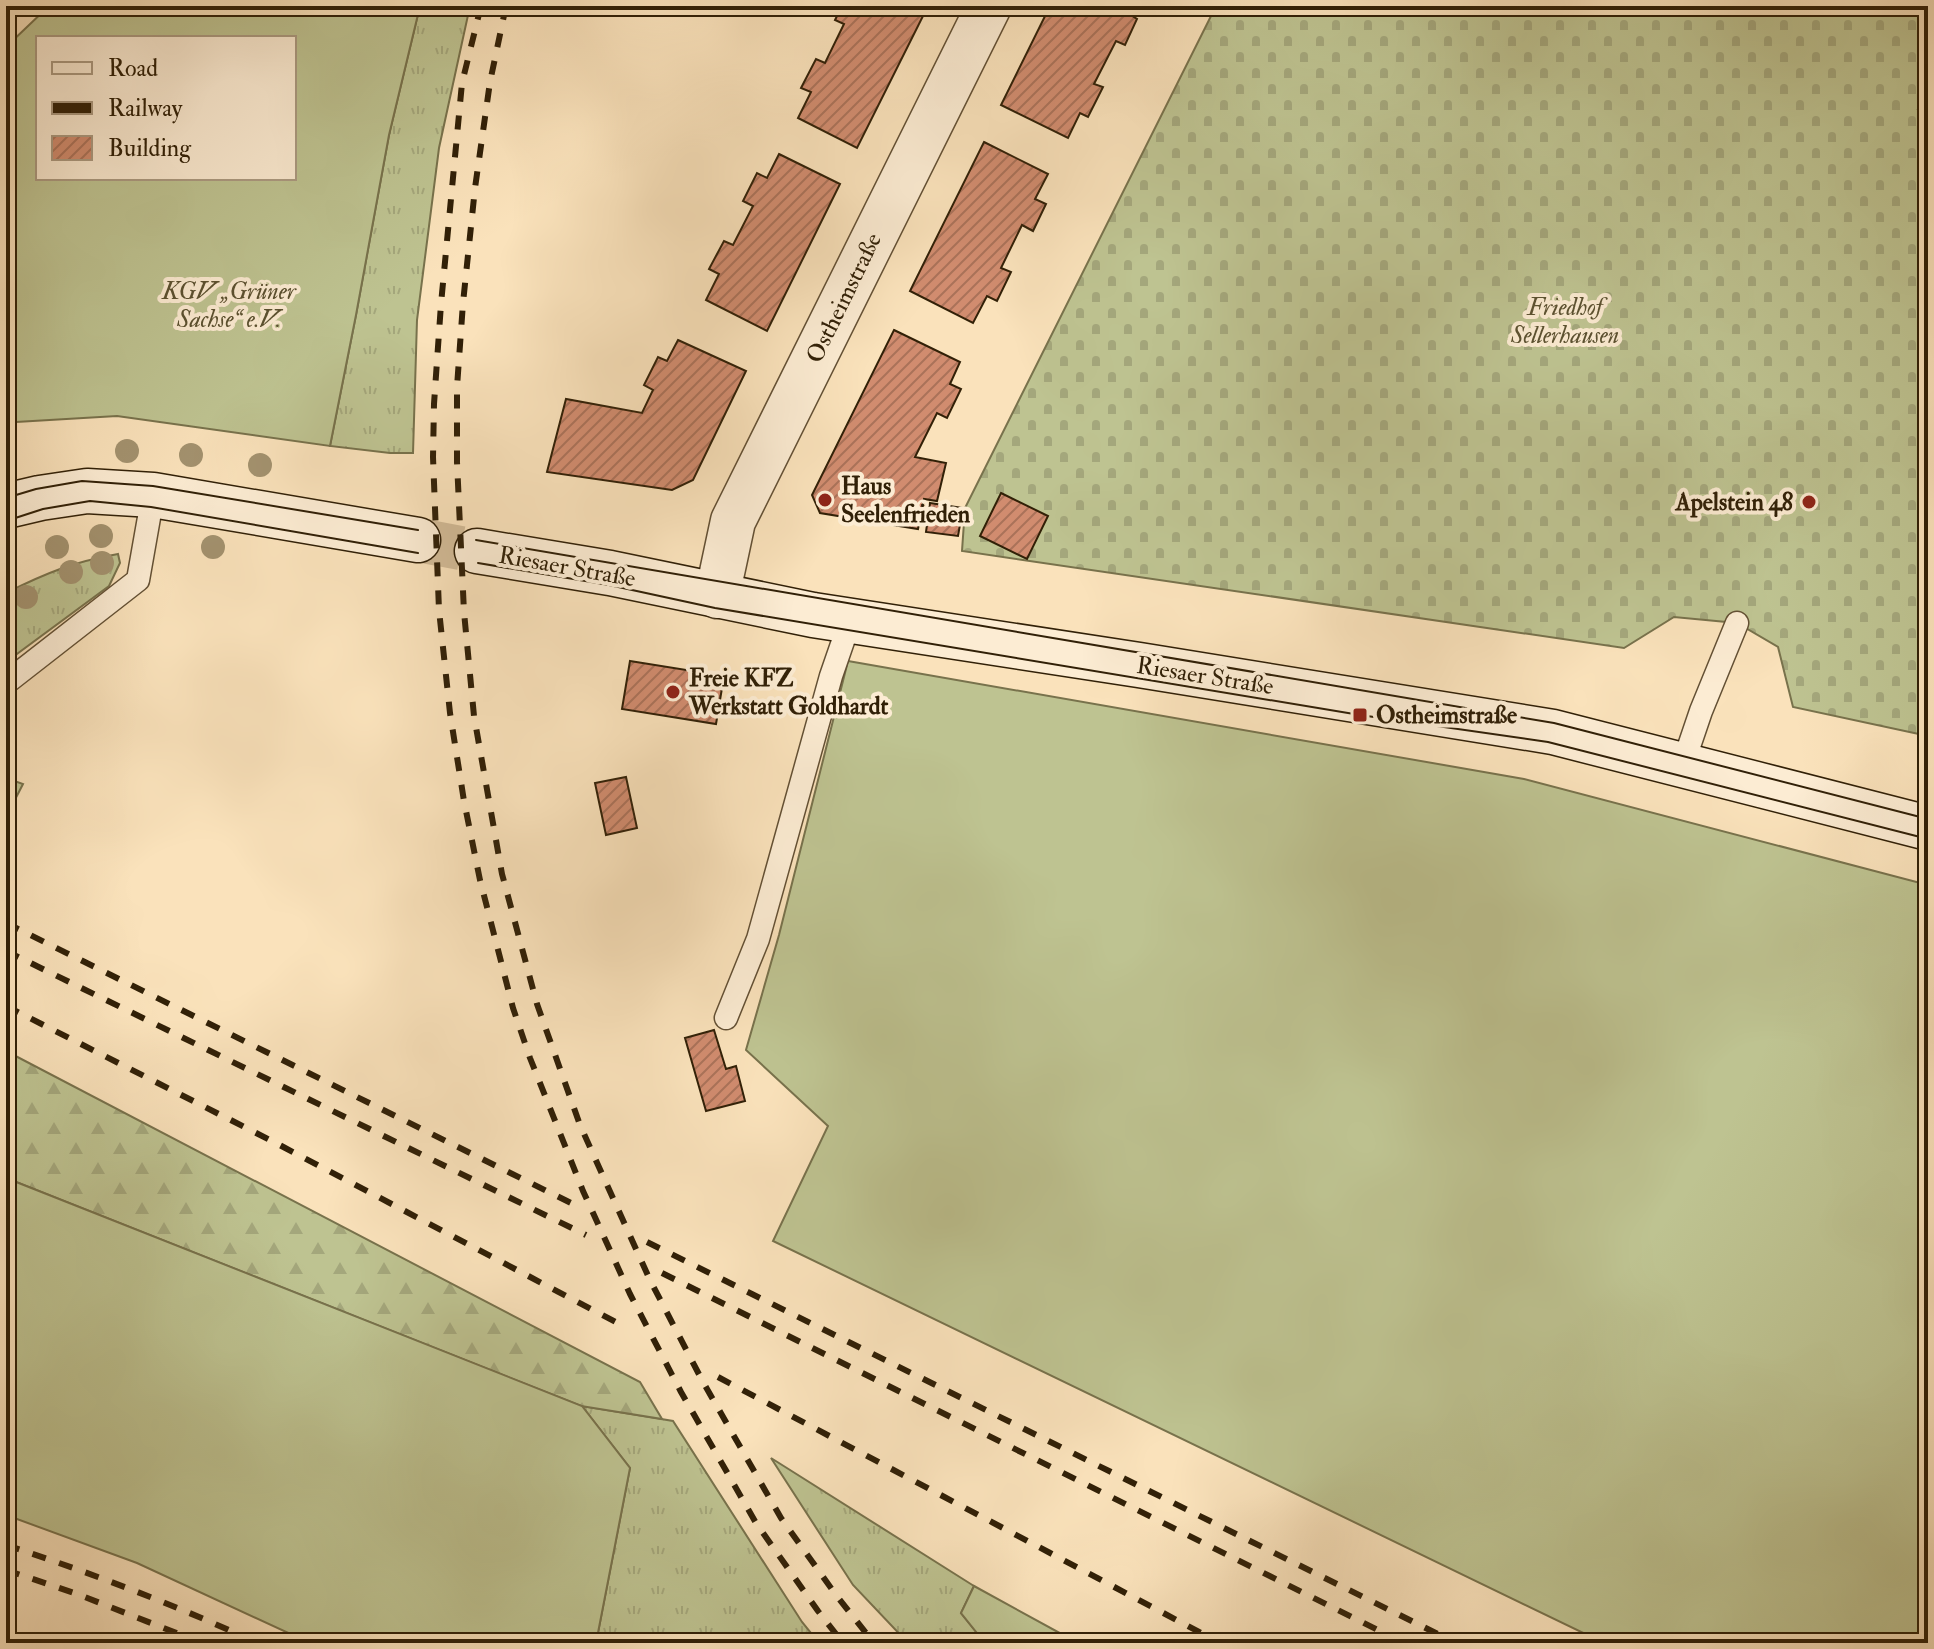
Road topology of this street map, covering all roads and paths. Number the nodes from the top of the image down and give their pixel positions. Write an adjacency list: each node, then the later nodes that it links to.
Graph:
1 (989, 6): 6 (main road, Ostheimstraße)
2 (153, 495): 3 (main road); 4 (main road); 9 (lane)
3 (6, 506)
4 (418, 540)
5 (477, 551): 6 (main road, Riesaer Straße)
6 (717, 596): 7 (main road, Riesaer Straße)
7 (850, 621): 10 (main road, Riesaer Straße); 12 (lane)
8 (1737, 623): 10 (lane)
9 (6, 683)
10 (1683, 764): 11 (main road, Riesaer Straße)
11 (1928, 828)
12 (726, 1018)

